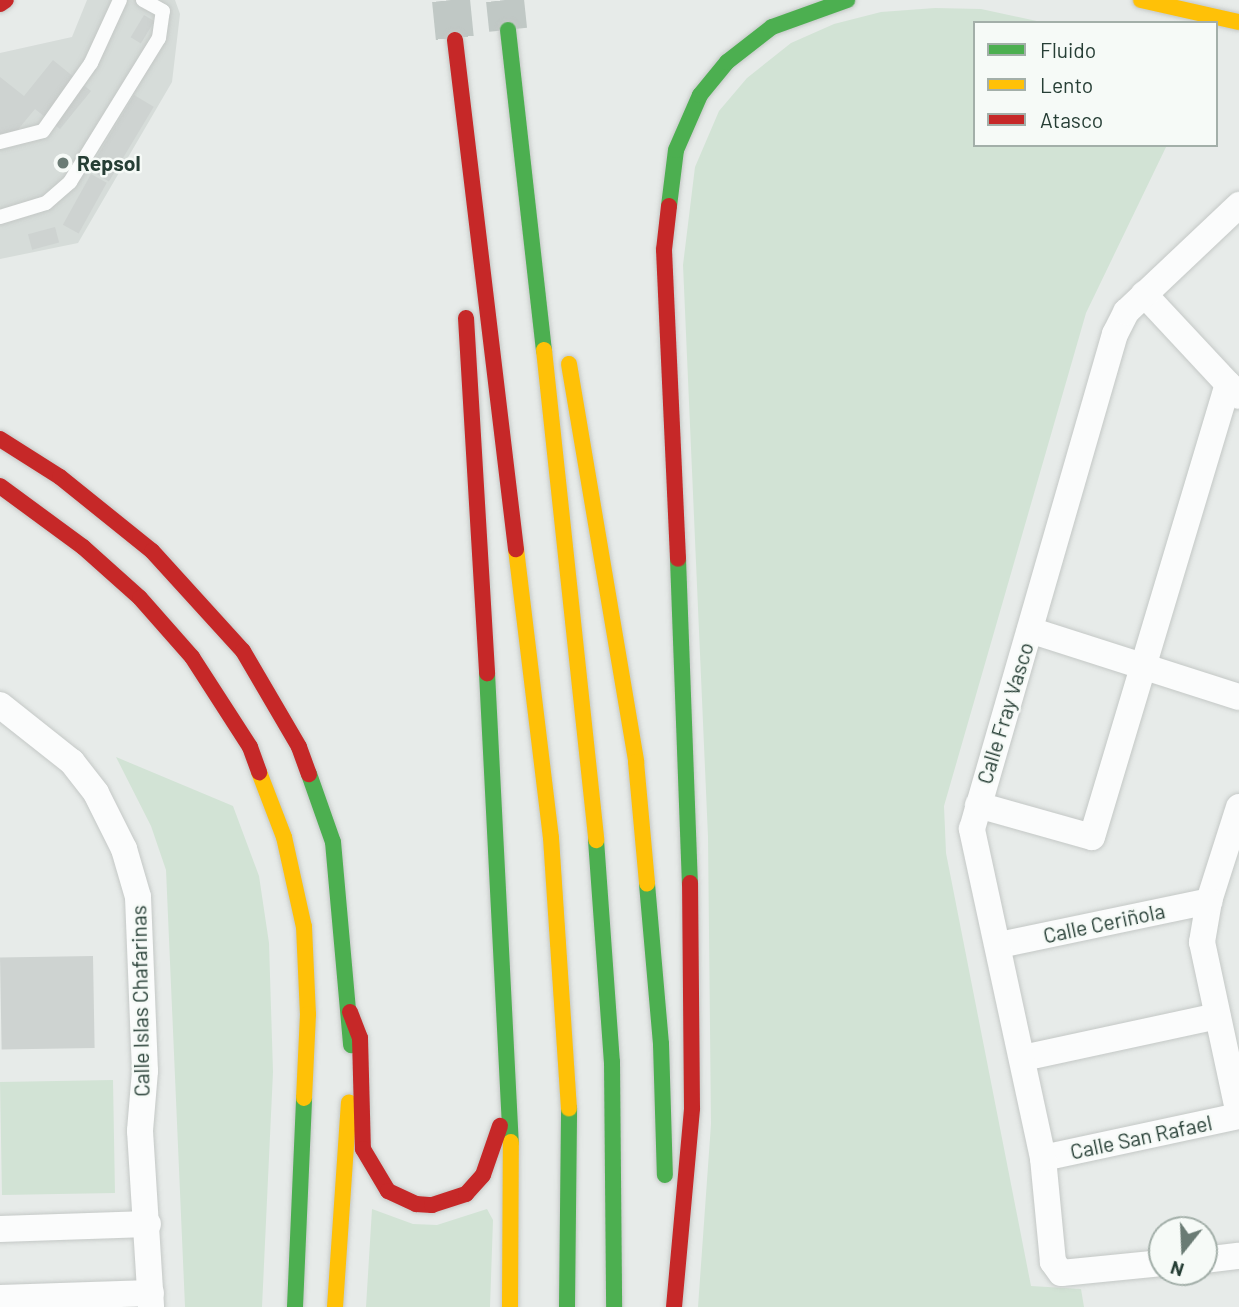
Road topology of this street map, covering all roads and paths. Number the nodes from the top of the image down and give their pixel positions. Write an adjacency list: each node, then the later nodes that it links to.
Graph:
1 (6, 0): 6 (main road)
2 (120, 0): 9 (lane)
3 (143, 0): 13 (lane)
4 (847, 0): 48 (main road)
5 (1140, 0): 7 (main road)
6 (0, 4)
7 (1239, 22)
8 (508, 30): 10 (main road)
9 (0, 142)
10 (525, 178): 16 (main road); 47 (main road)
11 (457, 205): 46 (main road)
12 (1239, 205): 14 (street, Calle Fray Vasco)
13 (0, 216)
14 (1144, 294): 18 (street); 21 (street, Calle Fray Vasco)
15 (464, 298): 33 (main road)
16 (558, 304)
17 (565, 345): 48 (main road)
18 (1233, 390): 22 (street)
19 (0, 439): 29 (main road)
20 (0, 486): 43 (main road)
21 (1030, 630): 22 (street); 25 (street, Calle Fray Vasco)
22 (1143, 666): 23 (street); 25 (street)
23 (1239, 697)
24 (0, 705): 36 (street, Calle Islas Chafarinas)
25 (978, 805): 28 (street, Calle Fray Vasco)
26 (1239, 807): 27 (street)
27 (1209, 901): 28 (street, Calle Ceriñola); 30 (street)
28 (999, 945): 31 (street, Calle Fray Vasco)
29 (351, 1012): 33 (main road); 44 (main road)
30 (1218, 1016): 31 (street); 32 (street)
31 (1023, 1058): 35 (street, Calle Fray Vasco)
32 (1235, 1079): 34 (street)
33 (511, 1094): 45 (main road)
34 (1239, 1115): 35 (street, Calle San Rafael)
35 (1043, 1158): 40 (street, Calle Fray Vasco)
36 (148, 1224): 37 (street); 42 (street, Calle Islas Chafarinas)
37 (0, 1229)
38 (1239, 1256): 39 (street)
39 (1218, 1258)
40 (1148, 1265)
41 (0, 1298): 42 (street)
42 (151, 1300)
43 (295, 1307)
44 (335, 1307)
45 (510, 1307)
46 (566, 1307)
47 (614, 1307)
48 (672, 1307)

